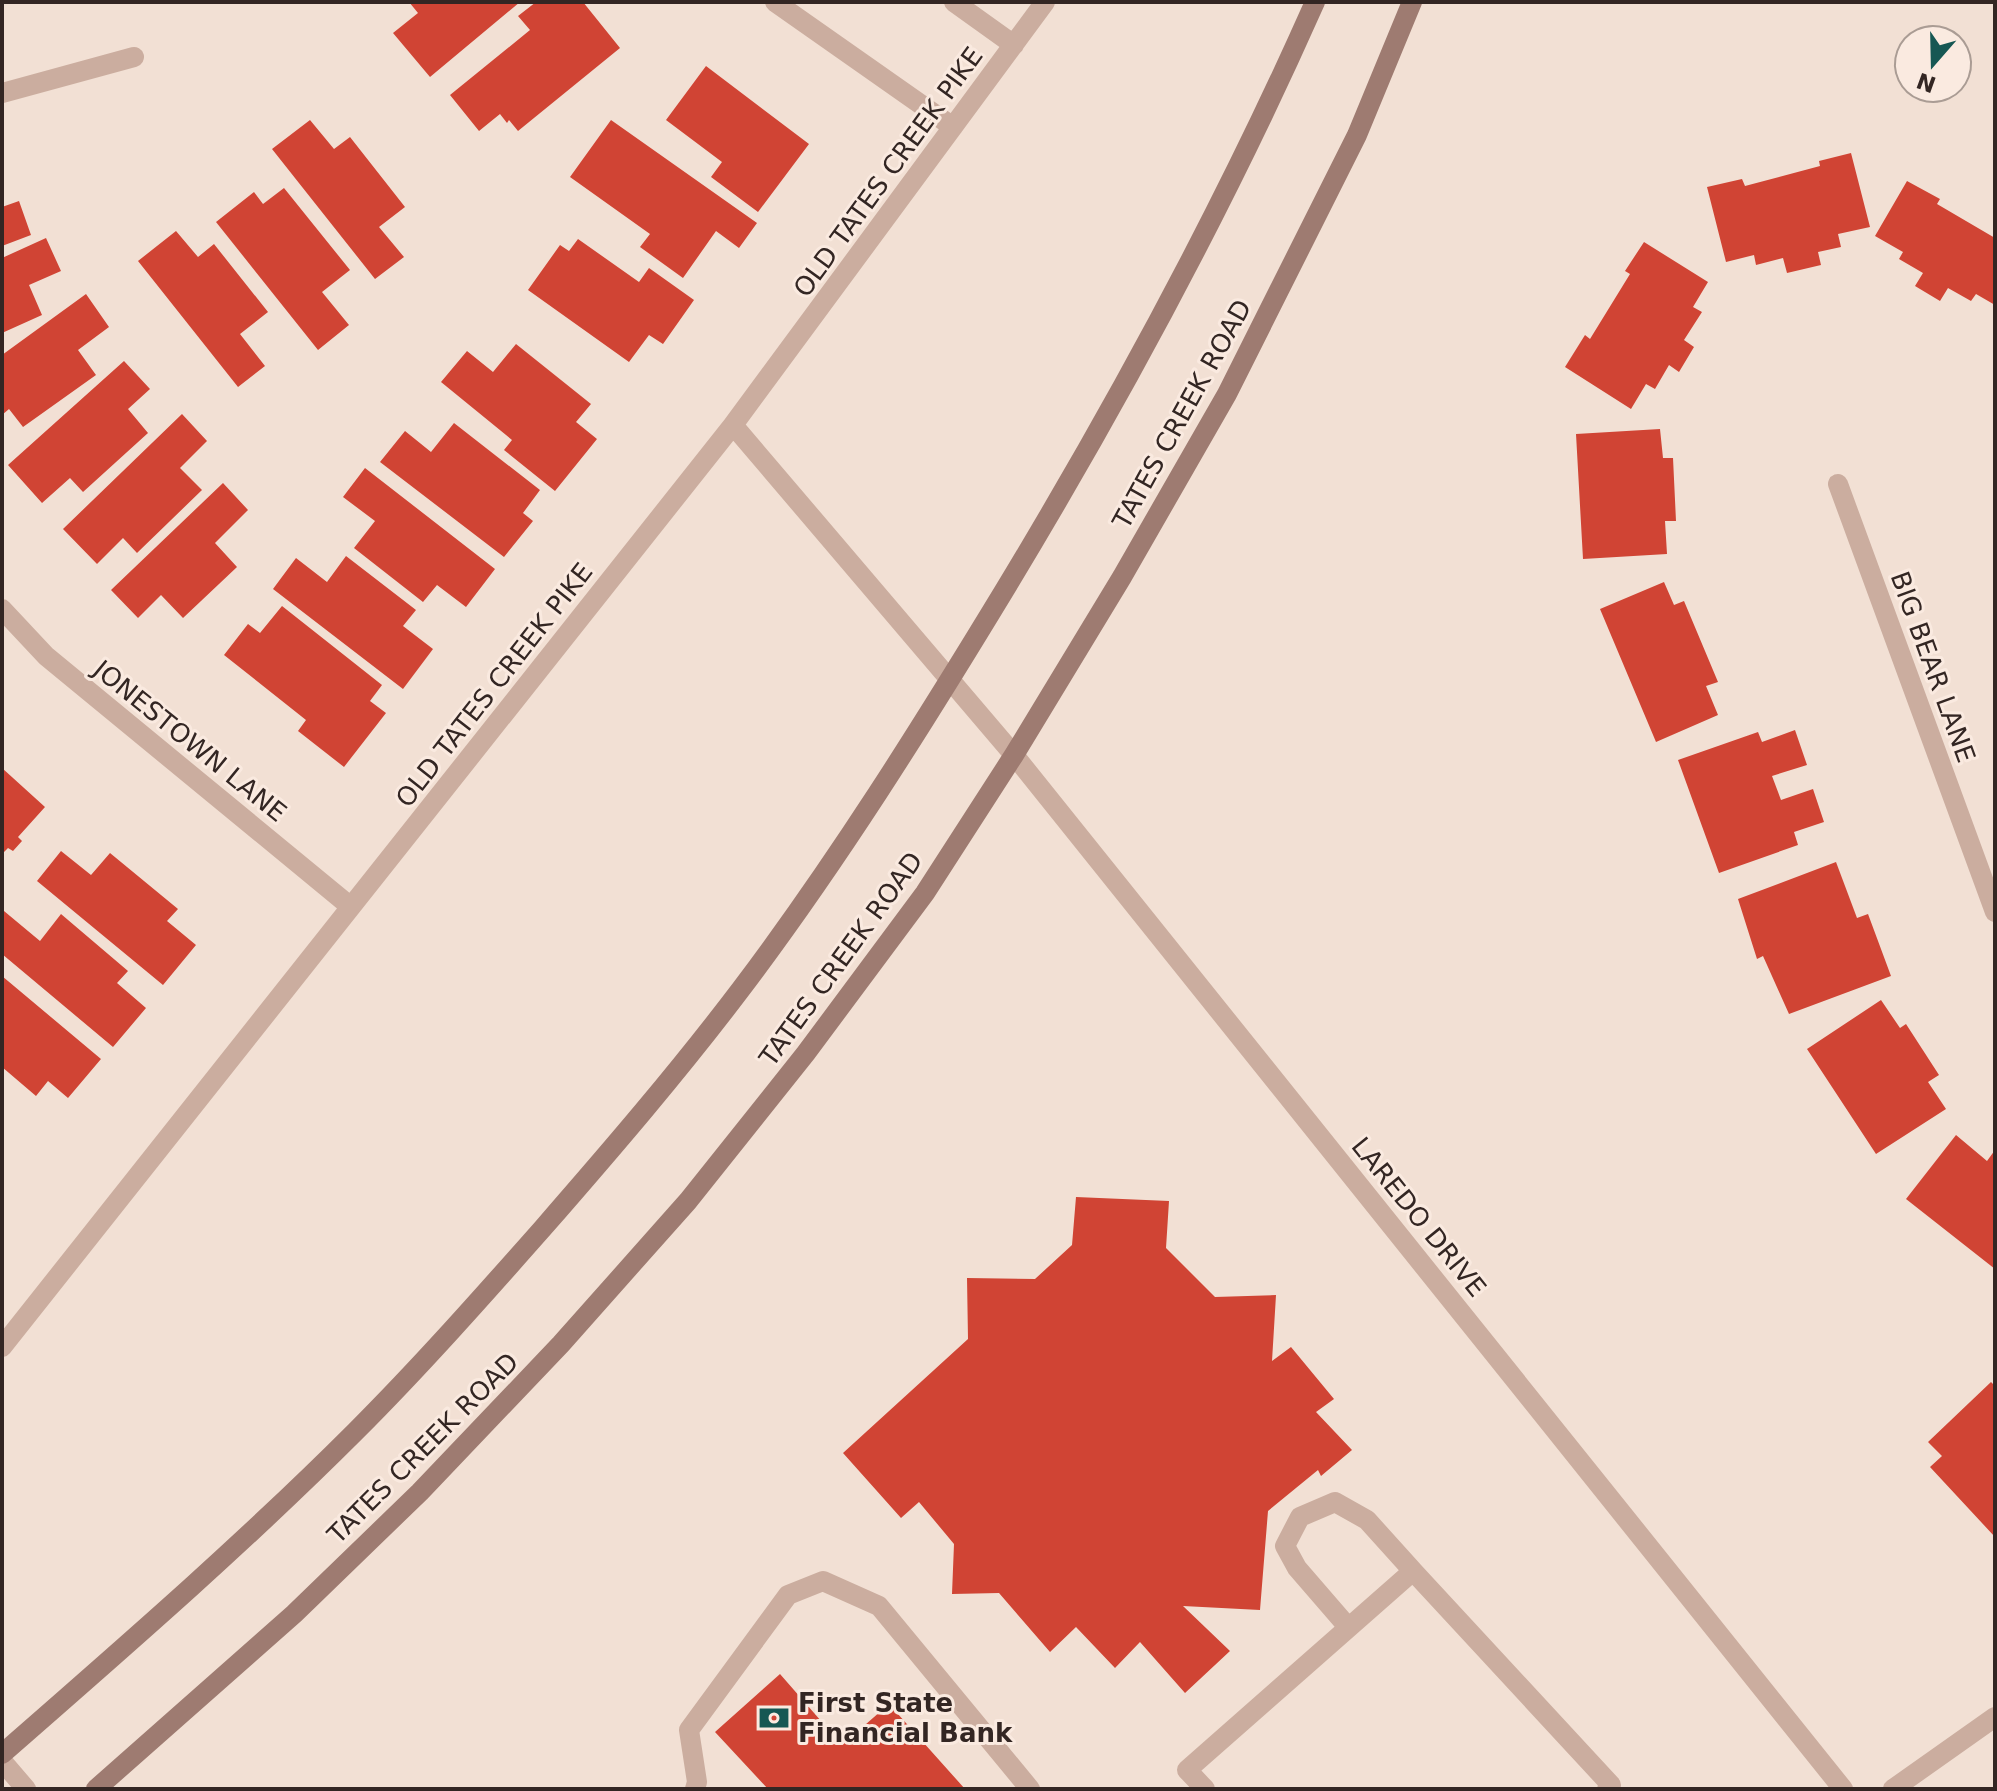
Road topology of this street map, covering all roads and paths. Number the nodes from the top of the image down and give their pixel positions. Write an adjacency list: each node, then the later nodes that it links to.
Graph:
1 (775, 2): 9 (street)
2 (954, 2): 6 (street)
3 (1045, 2): 6 (street, OLD TATES CREEK PIKE)
4 (1315, 2): 13 (main road)
5 (1412, 2): 14 (main road, TATES CREEK ROAD)
6 (1014, 45): 9 (street, OLD TATES CREEK PIKE)
7 (134, 57): 8 (street)
8 (2, 93)
9 (953, 127): 10 (street, OLD TATES CREEK PIKE)
10 (733, 425): 13 (street, LAREDO DRIVE); 15 (street, OLD TATES CREEK PIKE)
11 (1838, 484): 16 (street, BIG BEAR LANE)
12 (2, 609): 15 (street, JONESTOWN LANE)
13 (950, 680): 14 (street, LAREDO DRIVE); 21 (main road)
14 (1014, 755): 24 (main road, TATES CREEK ROAD); 29 (street, LAREDO DRIVE)
15 (351, 907): 17 (street, OLD TATES CREEK PIKE)
16 (1995, 912)
17 (2, 1347)
18 (1413, 1571): 19 (street); 19 (street); 28 (street)
19 (1348, 1627): 27 (street)
20 (1995, 1717): 30 (street)
21 (2, 1754)
22 (2, 1761): 23 (street)
23 (26, 1789)
24 (96, 1789)
25 (695, 1789): 26 (street)
26 (1030, 1789)
27 (1205, 1789)
28 (1607, 1789)
29 (1843, 1789)
30 (1893, 1789)

